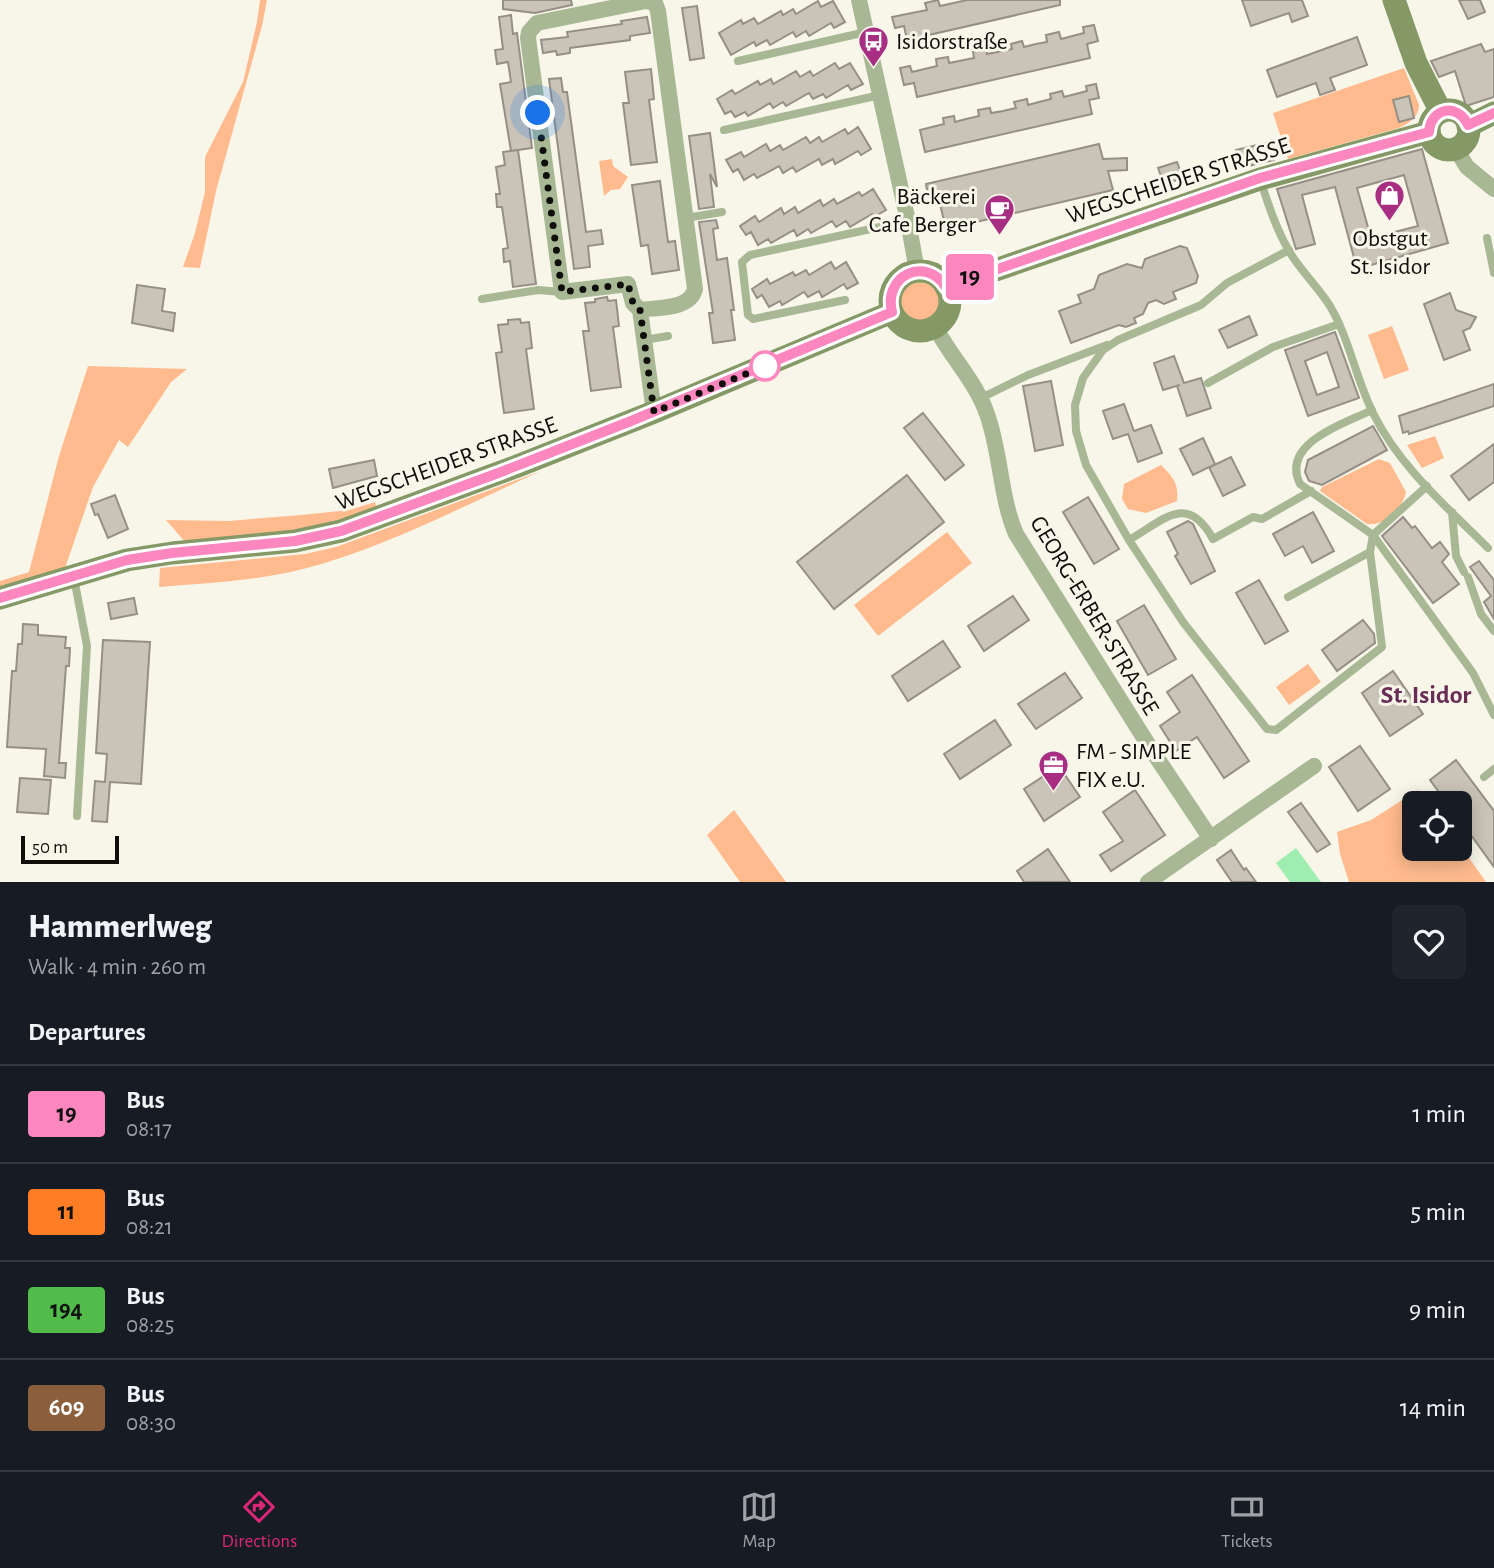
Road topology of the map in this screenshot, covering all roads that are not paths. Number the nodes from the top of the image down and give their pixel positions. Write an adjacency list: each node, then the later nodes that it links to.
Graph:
1 (859, 0): 3 (street)
2 (1394, 0): 6 (street)
3 (866, 32): 4 (lane); 5 (street)
4 (738, 61)
5 (880, 96): 9 (lane); 16 (street)
6 (1441, 111): 8 (street); 10 (street)
7 (1494, 113): 8 (street)
8 (1468, 125): 11 (street)
9 (724, 130)
10 (1429, 132): 11 (street); 12 (street, WEGSCHEIDER STRASSE)
11 (1456, 149): 13 (street)
12 (1260, 178): 18 (lane); 21 (street, WEGSCHEIDER STRASSE)
13 (1494, 189)
14 (722, 212): 15 (lane)
15 (686, 218): 22 (street); 25 (street)
16 (908, 221): 19 (street); 24 (lane)
17 (1487, 238): 20 (lane)
18 (1289, 250): 27 (lane); 31 (lane)
19 (917, 271): 21 (street); 26 (street)
20 (1494, 273)
21 (946, 287): 28 (street)
22 (562, 292): 23 (lane); 25 (street)
23 (482, 299)
24 (845, 300)
25 (640, 310): 30 (street)
26 (892, 312): 28 (street); 35 (street, WEGSCHEIDER STRASSE)
27 (1339, 324): 32 (lane); 34 (lane)
28 (935, 327): 33 (street, GEORG-ERBER-STRASSE)
29 (668, 336): 30 (lane)
30 (644, 340): 35 (street)
31 (1118, 340): 33 (lane); 40 (lane)
32 (1208, 383)
33 (981, 398): 55 (street, GEORG-ERBER-STRASSE)
34 (1371, 410): 36 (lane); 37 (lane)
35 (654, 412): 43 (street, WEGSCHEIDER STRASSE)
36 (1427, 486): 38 (lane); 39 (lane)
37 (1311, 491): 39 (lane); 40 (lane)
38 (1452, 512): 41 (lane); 46 (lane)
39 (1373, 535): 42 (lane); 47 (lane)
40 (1129, 540): 49 (lane)
41 (1488, 548)
42 (1370, 552): 44 (lane); 49 (lane)
43 (74, 575): 45 (street, WEGSCHEIDER STRASSE); 54 (lane)
44 (1288, 597)
45 (0, 598)
46 (1494, 631)
47 (1490, 696): 48 (lane)
48 (1494, 715)
49 (1290, 719): 50 (lane)
50 (1297, 728)
51 (1314, 766): 55 (street)
52 (1494, 769): 53 (lane)
53 (1484, 777)
54 (77, 816)
55 (1211, 839): 56 (street)
56 (1148, 882)

